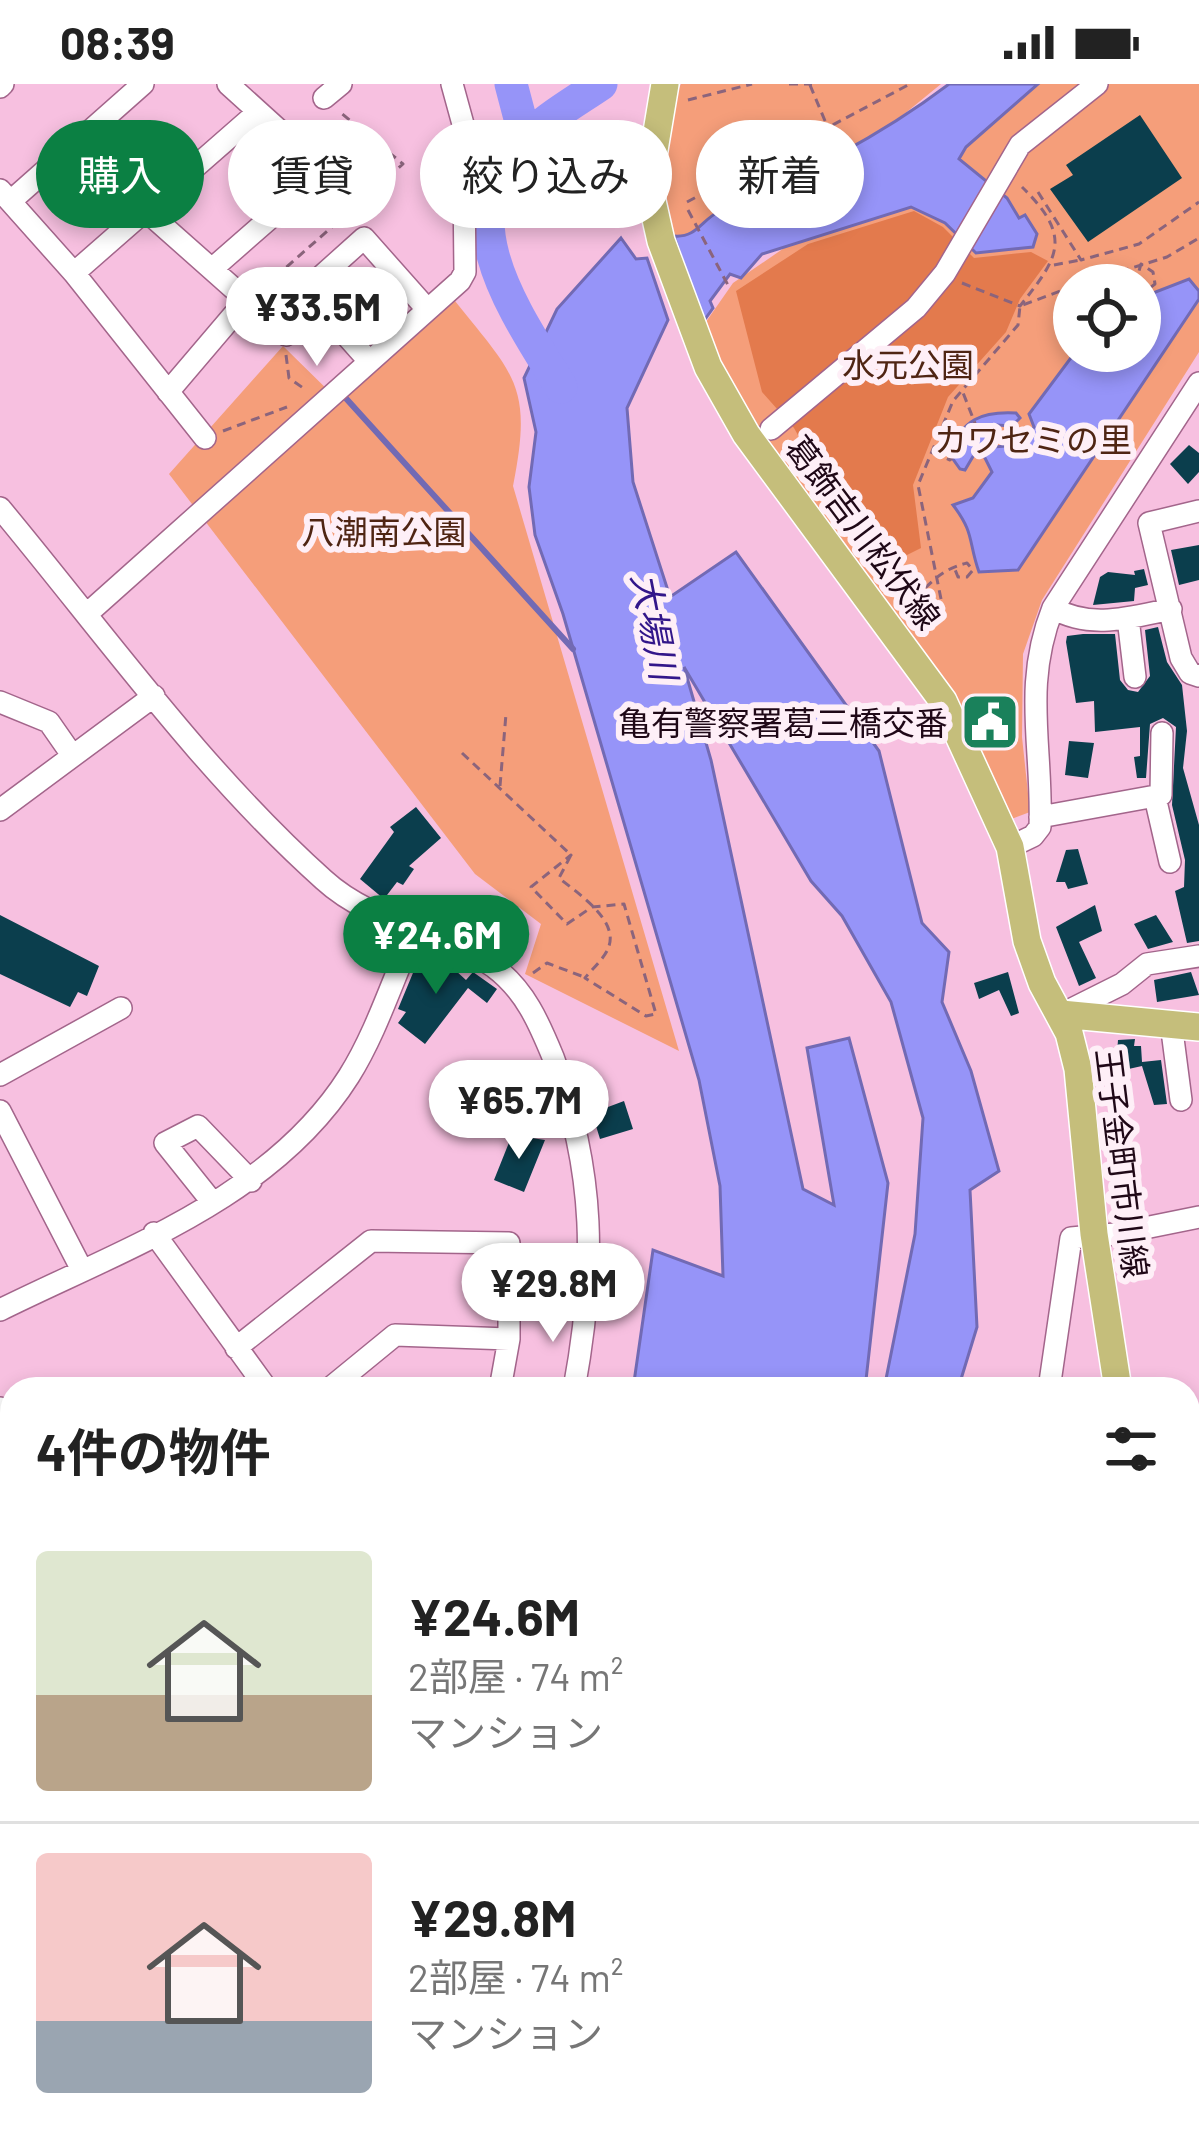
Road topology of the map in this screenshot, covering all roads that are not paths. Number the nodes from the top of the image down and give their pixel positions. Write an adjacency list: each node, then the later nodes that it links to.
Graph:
1 (143, 84): 8 (street)
2 (227, 84): 6 (street)
3 (452, 84): 14 (street)
4 (1097, 84): 19 (street)
5 (677, 92): 38 (main road, 葛飾吉川松伏線)
6 (258, 112): 7 (street); 11 (street)
7 (204, 159)
8 (6, 195): 12 (street)
9 (125, 228): 12 (street)
10 (166, 228): 11 (street)
11 (213, 268): 13 (street)
12 (74, 273): 18 (street)
13 (249, 299): 15 (street); 18 (street)
14 (427, 309): 16 (street); 16 (street)
15 (286, 335)
16 (369, 361): 27 (street)
17 (1199, 383): 24 (street)
18 (168, 392): 20 (street)
19 (771, 429)
20 (205, 438)
21 (0, 508): 27 (street)
22 (1199, 512): 23 (street)
23 (1149, 524): 24 (street); 25 (street)
24 (1104, 527): 26 (street)
25 (1170, 603): 28 (street); 29 (street)
26 (1054, 608): 28 (street); 37 (street)
27 (88, 613): 31 (street)
28 (1128, 618): 30 (street)
29 (1199, 676)
30 (1135, 677)
31 (154, 695): 34 (street); 40 (street)
32 (0, 702): 34 (street)
33 (1162, 733): 35 (street)
34 (72, 755): 36 (street)
35 (1155, 796): 37 (street); 39 (street)
36 (0, 810)
37 (1040, 817): 38 (street)
38 (1010, 847): 43 (main road, 葛飾吉川松伏線)
39 (1170, 862)
40 (414, 932): 49 (street); 61 (street)
41 (1199, 956): 43 (street)
42 (121, 1008): 45 (street)
43 (1061, 1014): 44 (main road, 王子金町市川線); 53 (main road, 王子金町市川線)
44 (1185, 1025): 46 (street)
45 (0, 1075)
46 (1181, 1100)
47 (0, 1112): 48 (street)
48 (6, 1139): 54 (street)
49 (250, 1181): 50 (street); 50 (street)
50 (213, 1203): 52 (street)
51 (1199, 1217): 53 (street)
52 (154, 1233): 54 (street); 57 (street)
53 (1094, 1234): 62 (street); 63 (main road, 王子金町市川線)
54 (82, 1270): 55 (street)
55 (0, 1310)
56 (509, 1339): 57 (street); 59 (street); 60 (street)
57 (236, 1348): 58 (street)
58 (250, 1377)
59 (343, 1377)
60 (502, 1377)
61 (576, 1377)
62 (1051, 1377)
63 (1116, 1377)

